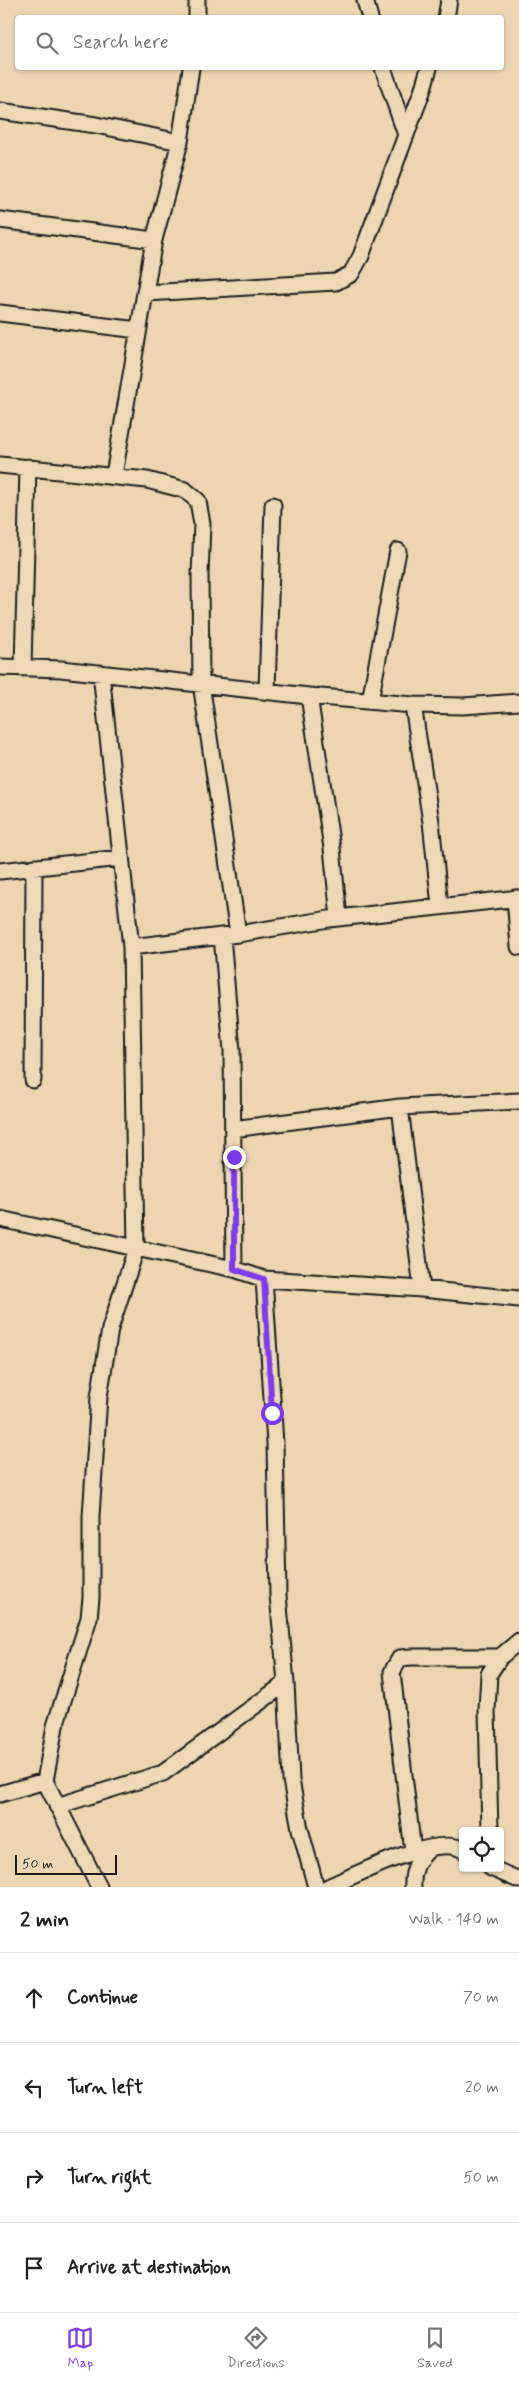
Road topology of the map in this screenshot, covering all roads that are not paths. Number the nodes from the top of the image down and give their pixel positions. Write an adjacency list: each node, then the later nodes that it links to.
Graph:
1 (197, 0): 4 (street)
2 (365, 0): 5 (street)
3 (448, 0): 6 (street)
4 (197, 15)
5 (369, 15)
6 (446, 15)
7 (192, 70): 12 (street)
8 (384, 70): 11 (street)
9 (428, 70): 11 (street)
10 (0, 111): 12 (street)
11 (406, 135): 15 (street)
12 (180, 142): 14 (street)
13 (0, 220): 14 (street)
14 (154, 240): 15 (street)
15 (146, 293): 17 (street)
16 (0, 313): 17 (street)
17 (138, 330): 20 (street)
18 (0, 465): 19 (street)
19 (28, 467): 20 (street); 24 (street)
20 (114, 475): 26 (street)
21 (273, 505): 27 (street)
22 (398, 552): 29 (street)
23 (0, 667): 24 (street)
24 (23, 668): 25 (street)
25 (101, 673): 26 (street); 32 (street)
26 (201, 683): 27 (street); 38 (street)
27 (266, 690): 28 (street)
28 (310, 696): 29 (street); 37 (street)
29 (370, 701): 31 (street)
30 (519, 702): 31 (street)
31 (413, 705): 36 (street)
32 (121, 858): 33 (street); 40 (street)
33 (34, 867): 34 (street); 42 (street)
34 (0, 870)
35 (517, 898): 36 (street); 41 (street)
36 (440, 906): 37 (street)
37 (338, 918): 38 (street)
38 (238, 934): 39 (street)
39 (222, 936): 40 (street); 45 (street)
40 (131, 947): 47 (street)
41 (519, 947)
42 (32, 1080)
43 (519, 1101): 44 (street)
44 (400, 1108): 45 (street); 50 (street)
45 (233, 1129): 48 (street)
46 (0, 1220): 47 (street)
47 (136, 1249): 48 (street); 55 (street)
48 (234, 1269): 49 (street)
49 (264, 1279): 50 (street); 54 (street)
50 (422, 1289): 51 (street)
51 (519, 1299)
52 (519, 1641): 53 (street)
53 (500, 1657): 58 (street); 61 (street)
54 (286, 1683): 57 (street); 65 (street)
55 (45, 1781): 56 (street); 57 (street)
56 (0, 1794)
57 (58, 1806): 64 (street)
58 (490, 1827)
59 (459, 1848): 60 (street)
60 (429, 1849): 61 (street); 67 (street)
61 (413, 1852): 66 (street)
62 (500, 1872): 63 (street)
63 (519, 1880)
64 (99, 1887)
65 (316, 1887)
66 (328, 1887)
67 (413, 1887)

